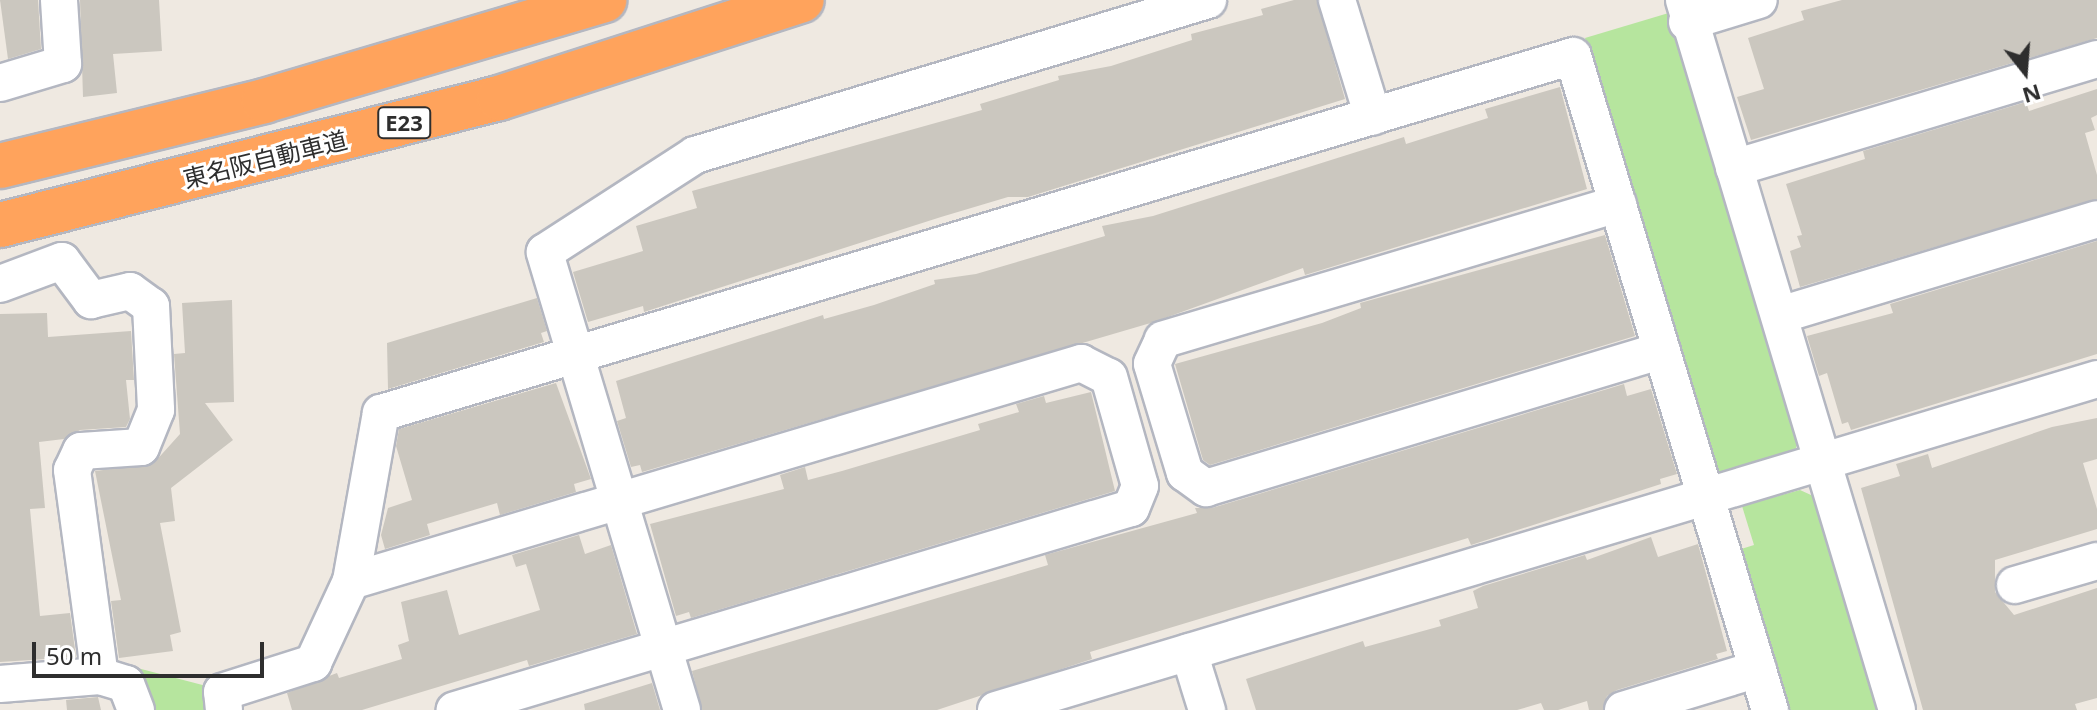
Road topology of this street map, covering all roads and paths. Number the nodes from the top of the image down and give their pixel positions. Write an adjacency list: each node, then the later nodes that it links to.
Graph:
1 (59, 0): 9 (street)
2 (604, 0): 11 (highway, E23)
3 (802, 0): 15 (highway, 東名阪自動車道 / E23)
4 (1208, 0): 19 (street)
5 (1337, 0): 10 (street)
6 (1759, 0): 7 (street)
7 (1686, 11): 12 (street)
8 (2097, 59): 12 (street)
9 (0, 83)
10 (1373, 117): 13 (street); 19 (street)
11 (0, 166)
12 (1734, 168): 17 (street)
13 (1618, 204): 18 (street); 20 (street)
14 (2097, 219): 17 (street)
15 (0, 225)
16 (0, 284): 34 (street)
17 (1780, 315): 23 (street)
18 (1662, 350): 24 (street); 26 (street)
19 (575, 356): 27 (street); 29 (street)
20 (1152, 364): 21 (street); 24 (street)
21 (1109, 377): 25 (street); 27 (street)
22 (2097, 379): 23 (street)
23 (1824, 460): 26 (street); 44 (street)
24 (1185, 473): 25 (street)
25 (1140, 486): 31 (street)
26 (1706, 495): 32 (street); 33 (street)
27 (620, 502): 29 (street); 31 (street)
28 (2097, 561): 30 (street)
29 (351, 581): 37 (street)
30 (2015, 585)
31 (664, 648): 38 (street); 39 (street)
32 (1189, 652): 40 (street); 41 (street)
33 (1758, 669): 42 (street); 43 (street)
34 (100, 676): 35 (street); 36 (street)
35 (0, 684)
36 (136, 710)
37 (224, 710)
38 (455, 710)
39 (682, 710)
40 (996, 710)
41 (1207, 710)
42 (1623, 710)
43 (1770, 710)
44 (1897, 710)

